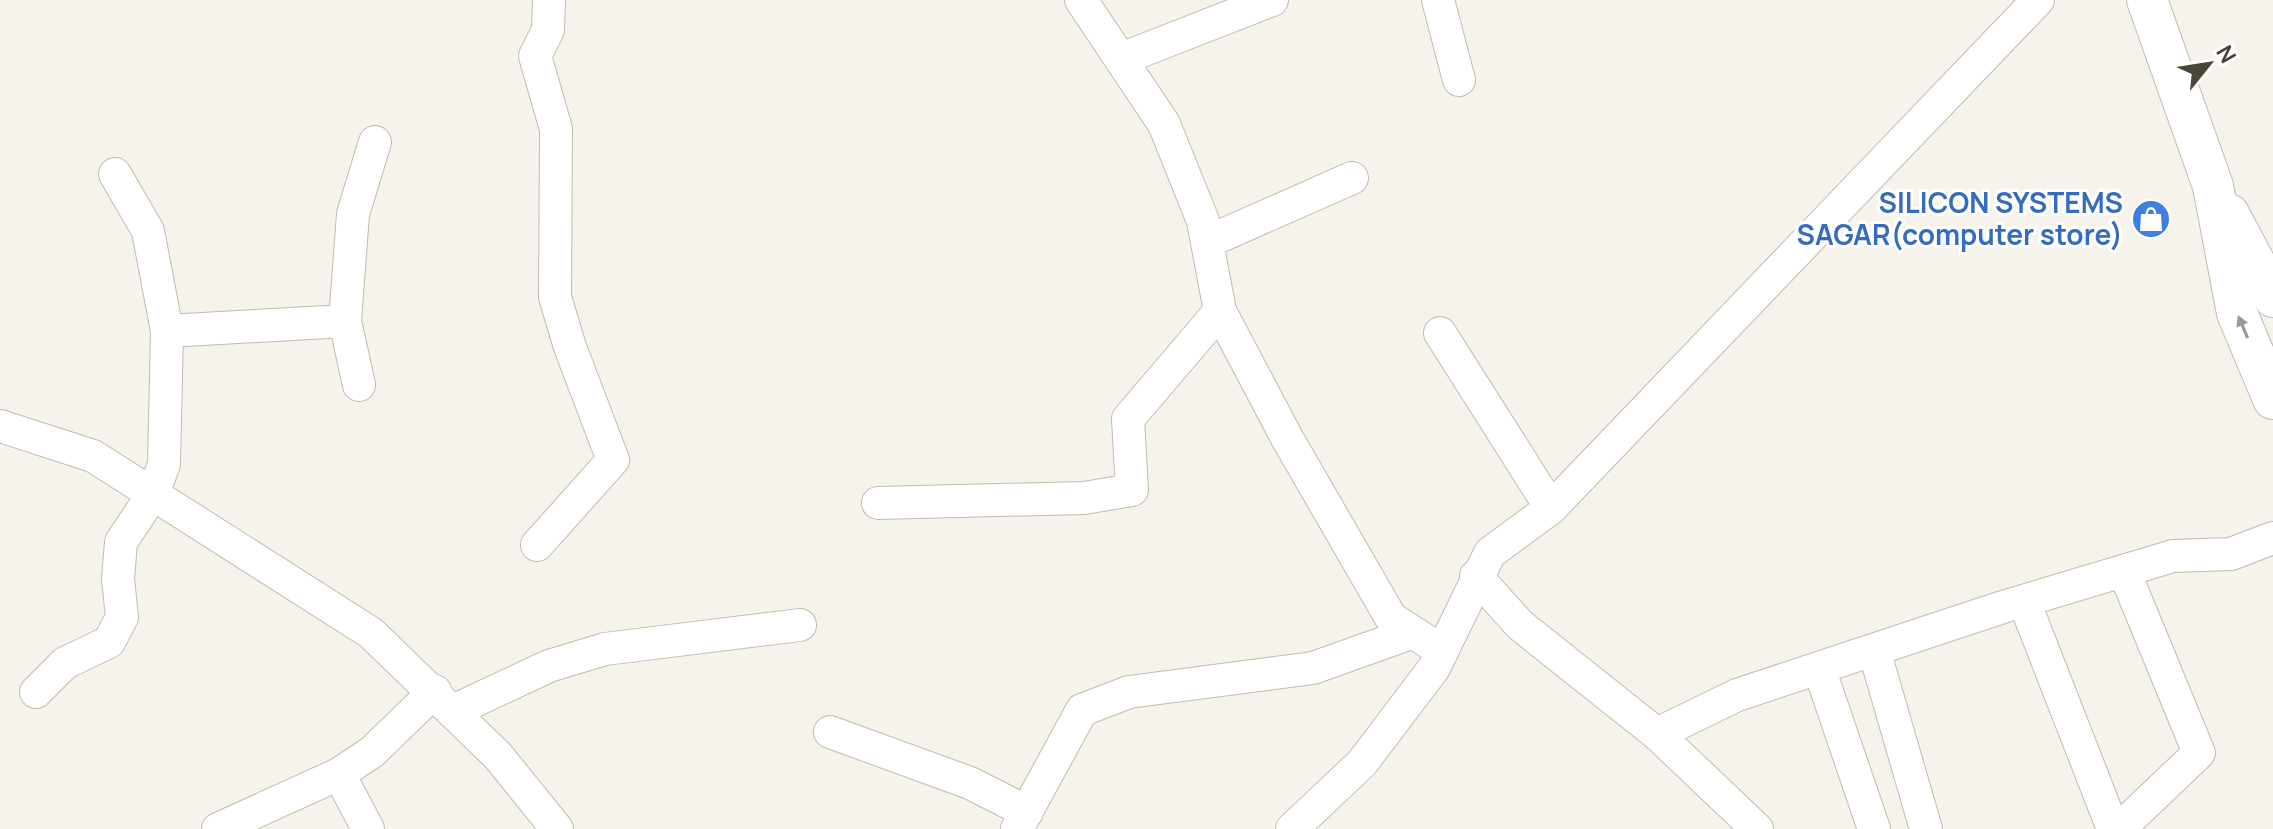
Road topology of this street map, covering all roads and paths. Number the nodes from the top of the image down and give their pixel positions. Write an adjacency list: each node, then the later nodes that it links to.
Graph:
1 (549, 0): 26 (street)
2 (1081, 0): 7 (street)
3 (1272, 0): 7 (street)
4 (1438, 0): 8 (street)
5 (2038, 0): 24 (street)
6 (2147, 0): 12 (street)
7 (1121, 59): 13 (street)
8 (1459, 80)
9 (375, 142): 16 (street)
10 (115, 174): 17 (street)
11 (1352, 178): 13 (street)
12 (2213, 186): 14 (street); 20 (street, one-way to 12)
13 (1207, 242): 15 (street)
14 (2273, 297)
15 (1220, 311): 23 (street); 31 (street)
16 (345, 321): 17 (street); 19 (street)
17 (167, 331): 22 (street)
18 (1440, 333): 24 (street)
19 (359, 385)
20 (2273, 399)
21 (0, 426): 22 (street)
22 (153, 494): 35 (street); 36 (street)
23 (878, 503)
24 (1551, 508): 28 (street)
25 (2273, 538): 27 (street)
26 (537, 545)
27 (2124, 571): 29 (street); 49 (street)
28 (1476, 576): 33 (street); 38 (street)
29 (2024, 601): 32 (street); 48 (street)
30 (800, 625): 36 (street)
31 (1411, 633): 33 (street); 40 (street)
32 (1874, 650): 34 (street); 47 (street)
33 (1442, 651): 44 (street)
34 (1819, 668): 38 (street); 46 (street)
35 (36, 692)
36 (444, 701): 39 (street); 43 (street)
37 (830, 732): 40 (street)
38 (1657, 734): 45 (street)
39 (339, 774): 41 (street); 42 (street)
40 (1022, 821)
41 (218, 829)
42 (368, 829)
43 (557, 829)
44 (1292, 829)
45 (1757, 829)
46 (1874, 829)
47 (1926, 829)
48 (2113, 829)
49 (2119, 829)

